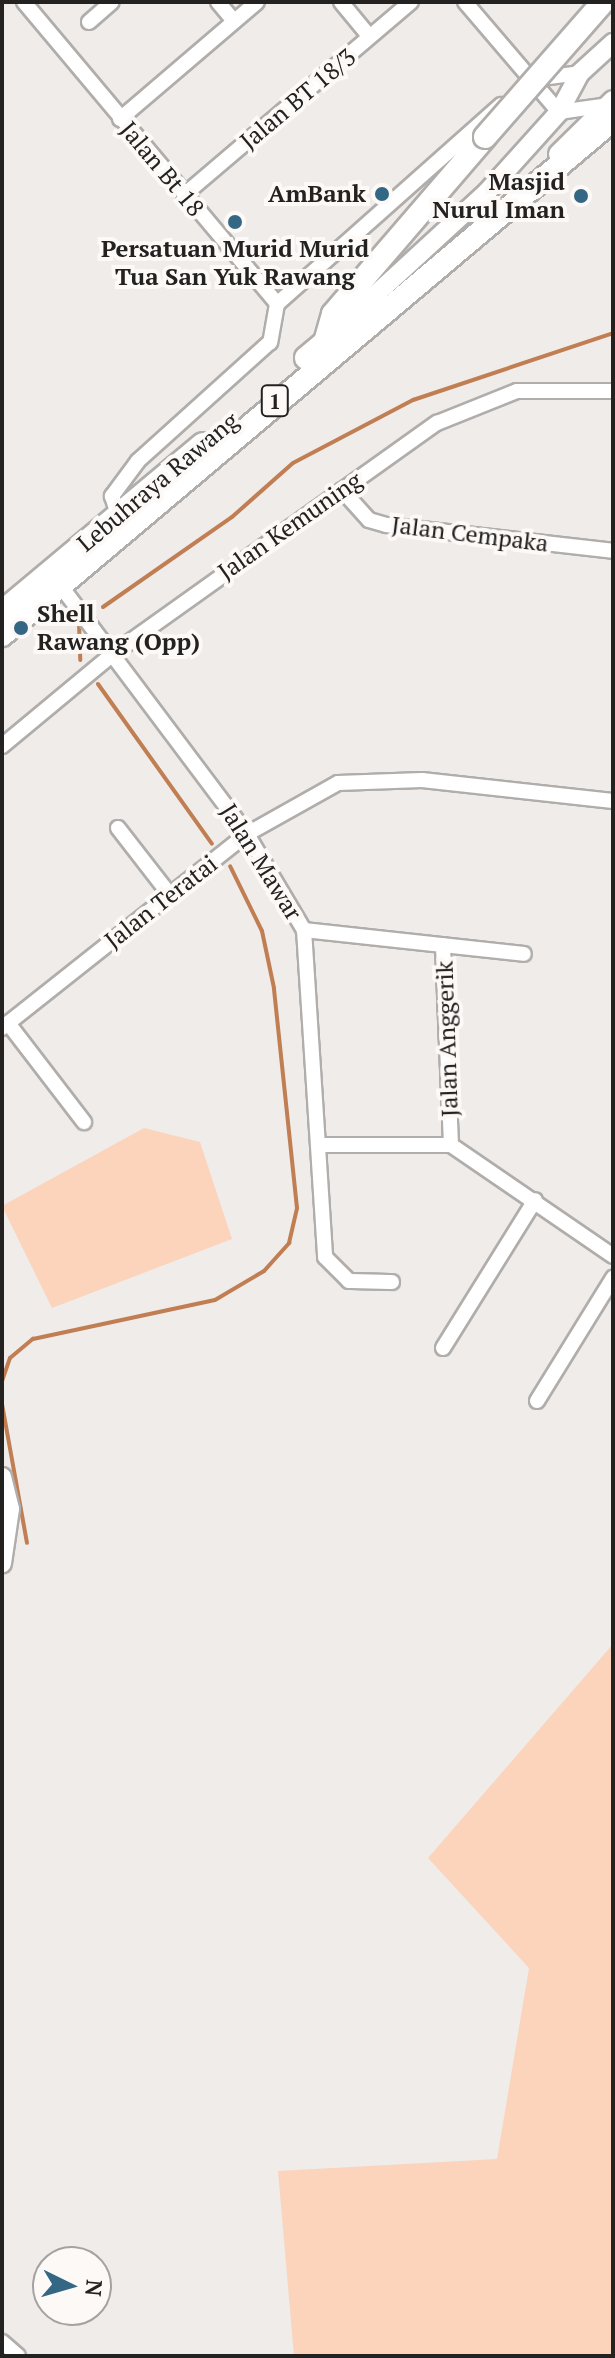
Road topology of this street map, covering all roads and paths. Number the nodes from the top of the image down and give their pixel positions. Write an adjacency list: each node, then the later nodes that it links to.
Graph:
1 (24, 2): 17 (street, Jalan Bt 18)
2 (112, 2): 10 (street)
3 (218, 2): 9 (street)
4 (257, 2): 9 (street)
5 (341, 2): 11 (street)
6 (411, 2): 11 (street, Jalan BT 18/3)
7 (465, 2): 14 (street)
8 (603, 2): 20 (main road, bridge)
9 (234, 21): 17 (street)
10 (89, 22)
11 (370, 37): 18 (street, Jalan BT 18/3)
12 (612, 44): 13 (street, Lebuhraya Rawang)
13 (580, 73): 14 (street); 15 (street, Lebuhraya Rawang)
14 (530, 79): 15 (street); 19 (street)
15 (559, 112): 16 (street); 20 (street, Lebuhraya Rawang)
16 (609, 113): 25 (main road, Lebuhraya Rawang / 1)
17 (120, 119): 18 (street, Jalan Bt 18)
18 (184, 195): 19 (street, Jalan Bt 18)
19 (277, 304): 23 (street)
20 (325, 342): 23 (main road, Lebuhraya Rawang / 1)
21 (613, 391): 22 (street, Jalan Kemuning)
22 (342, 490): 24 (street, Jalan Cempaka); 28 (street, Jalan Kemuning)
23 (118, 515): 26 (main road, Lebuhraya Rawang / 1)
24 (613, 551)
25 (60, 585): 27 (main road, Lebuhraya Rawang / 1); 28 (street, Jalan Mawar)
26 (2, 612)
27 (2, 635)
28 (114, 653): 29 (street, Jalan Kemuning); 32 (street, Jalan Mawar)
29 (2, 746)
30 (613, 801): 32 (street, Jalan Teratai)
31 (118, 828): 33 (street)
32 (247, 834): 33 (street, Jalan Teratai); 34 (street, Jalan Mawar)
33 (170, 895): 37 (street, Jalan Teratai)
34 (304, 930): 35 (street); 39 (street, Jalan Mawar)
35 (443, 945): 36 (street); 40 (street, Jalan Anggerik)
36 (524, 954)
37 (5, 1026): 38 (street)
38 (84, 1122)
39 (319, 1145): 40 (street, Jalan Anggerik); 44 (street, Jalan Mawar)
40 (451, 1145): 41 (street)
41 (535, 1200): 42 (street); 45 (street)
42 (613, 1256)
43 (613, 1278): 46 (street)
44 (392, 1282)
45 (443, 1348)
46 (537, 1401)
47 (2, 1477): 48 (street)
48 (2, 1563)
49 (2, 2342): 50 (street)
50 (18, 2356)

